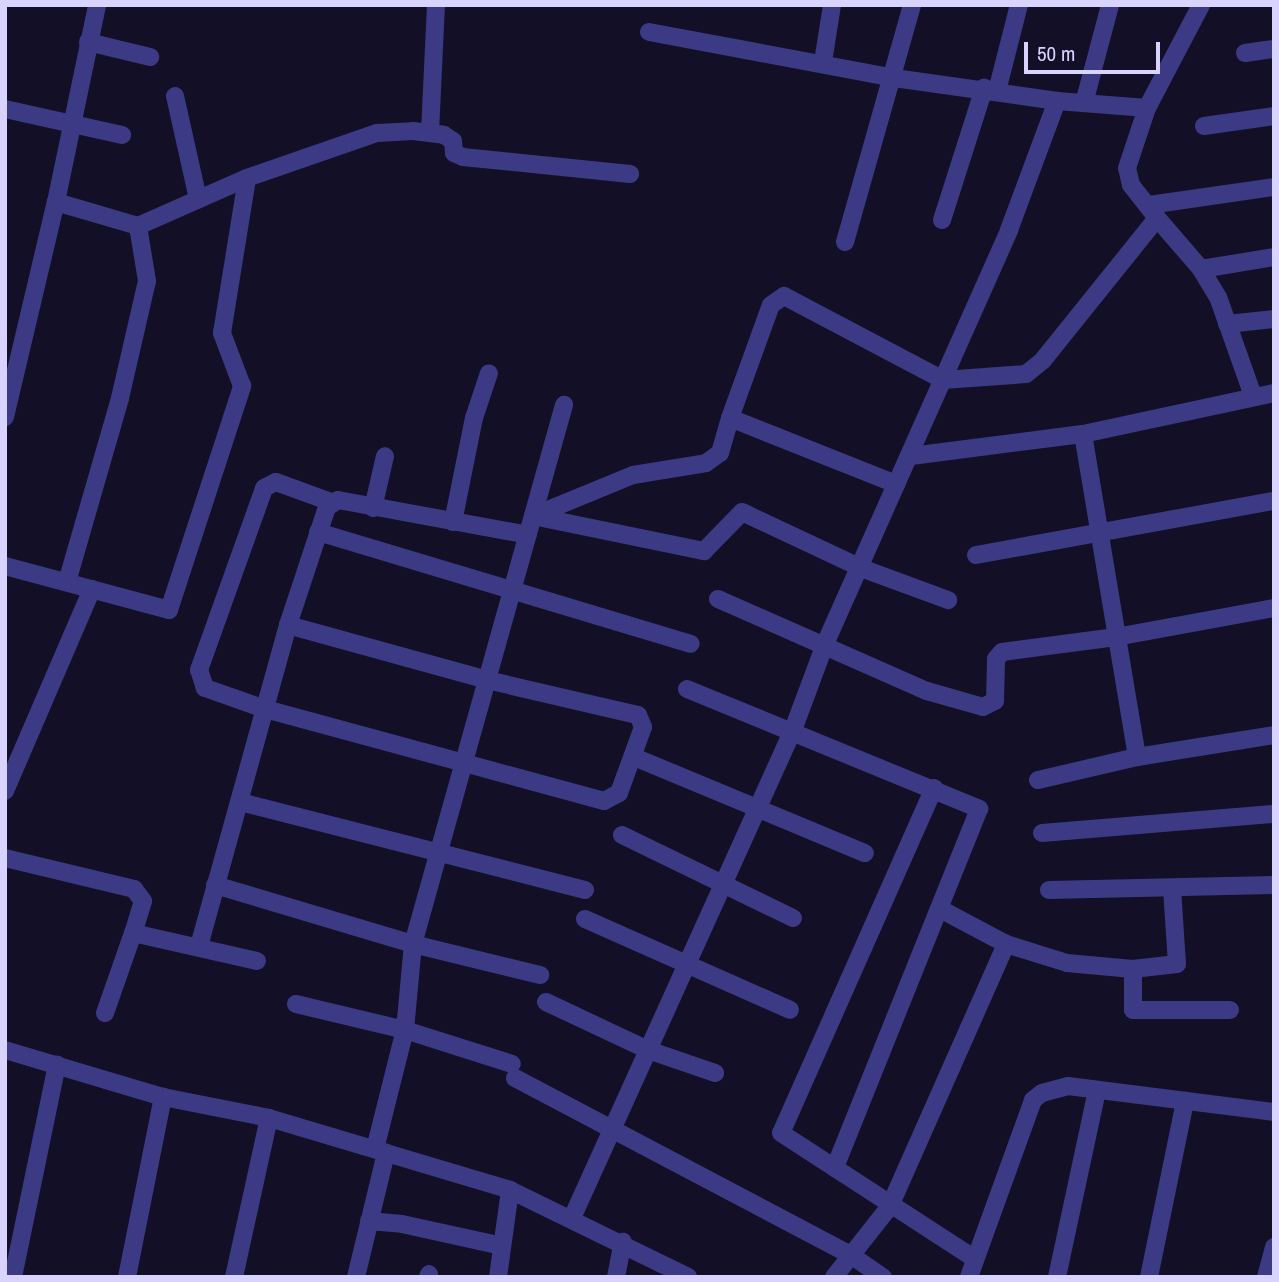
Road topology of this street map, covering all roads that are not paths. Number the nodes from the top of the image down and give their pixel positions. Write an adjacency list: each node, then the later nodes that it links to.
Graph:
1 (97, 5): 9 (street)
2 (436, 5): 24 (street)
3 (832, 5): 13 (street)
4 (912, 5): 14 (street)
5 (1019, 5): 15 (street)
6 (1110, 5): 18 (street)
7 (1201, 5): 19 (street)
8 (649, 32): 13 (street)
9 (88, 43): 12 (street); 22 (street)
10 (1274, 49): 11 (street)
11 (1245, 53)
12 (150, 57)
13 (822, 62): 14 (street)
14 (894, 78): 15 (street); 34 (street)
15 (990, 89): 17 (street); 32 (street)
16 (175, 96): 29 (street)
17 (1057, 101): 18 (street); 40 (street)
18 (1084, 103): 19 (street)
19 (1147, 108): 31 (street)
20 (5, 109): 22 (street)
21 (1274, 116): 23 (street)
22 (72, 124): 25 (street); 30 (street)
23 (1204, 126)
24 (430, 132): 26 (street); 27 (street)
25 (122, 135)
26 (630, 174)
27 (247, 178): 29 (street); 62 (street)
28 (1274, 187): 31 (street)
29 (198, 199): 33 (street)
30 (56, 202): 33 (street); 44 (street)
31 (1153, 211): 36 (street); 40 (street)
32 (942, 220)
33 (138, 226): 61 (street)
34 (845, 242)
35 (1274, 257): 36 (street)
36 (1201, 269): 38 (street)
37 (1274, 319): 38 (street)
38 (1227, 324): 42 (street)
39 (489, 373): 54 (street)
40 (943, 380): 45 (street); 48 (street)
41 (1274, 393): 42 (street)
42 (1253, 396): 46 (street)
43 (564, 405): 53 (street)
44 (5, 417)
45 (730, 418): 49 (street); 53 (street)
46 (1083, 433): 48 (street); 57 (street)
47 (385, 456): 52 (street)
48 (911, 456): 49 (street)
49 (897, 484): 60 (street)
50 (1274, 501): 57 (street)
51 (331, 502): 52 (street); 55 (street); 73 (street)
52 (373, 508): 54 (street)
53 (533, 516): 56 (street); 60 (street)
54 (453, 522): 56 (street)
55 (318, 533): 63 (street); 67 (street)
56 (528, 535): 63 (street)
57 (1102, 535): 58 (street); 68 (street)
58 (976, 555)
59 (5, 566): 61 (street)
60 (861, 568): 65 (street); 70 (street)
61 (67, 582): 62 (street)
62 (92, 589): 81 (street)
63 (512, 591): 69 (street); 71 (street)
64 (718, 598): 70 (street)
65 (948, 600)
66 (1274, 608): 68 (street)
67 (288, 625): 71 (street); 73 (street)
68 (1116, 637): 70 (street); 77 (street)
69 (691, 644)
70 (825, 644): 74 (street)
71 (487, 680): 76 (street); 78 (street)
72 (687, 689): 74 (street)
73 (265, 709): 78 (street); 82 (street)
74 (793, 730): 80 (street); 83 (street)
75 (1274, 735): 77 (street)
76 (634, 757): 78 (street); 83 (street)
77 (1137, 757): 79 (street)
78 (464, 763): 88 (street)
79 (1038, 780)
80 (934, 789): 96 (street); 124 (street)
81 (5, 791)
82 (240, 802): 88 (street); 91 (street)
83 (758, 807): 87 (street); 92 (street)
84 (1274, 814): 85 (street)
85 (1042, 833)
86 (622, 835): 92 (street)
87 (865, 853)
88 (438, 855): 94 (street); 100 (street)
89 (5, 858): 99 (street)
90 (1274, 884): 93 (street)
91 (215, 885): 100 (street); 102 (street)
92 (724, 885): 97 (street); 104 (street)
93 (1172, 889): 95 (street); 105 (street)
94 (585, 890)
95 (1049, 890)
96 (942, 910): 101 (street); 124 (street)
97 (793, 918)
98 (585, 919): 104 (street)
99 (133, 933): 102 (street); 111 (street)
100 (414, 944): 106 (street); 112 (street)
101 (1006, 944): 105 (street); 126 (street)
102 (199, 946): 103 (street)
103 (257, 961)
104 (687, 964): 109 (street); 114 (street)
105 (1133, 969): 110 (street)
106 (540, 975)
107 (546, 1002): 114 (street)
108 (296, 1004): 112 (street)
109 (790, 1010)
110 (1230, 1010)
111 (105, 1013)
112 (405, 1030): 122 (street); 123 (street)
113 (5, 1050): 115 (street)
114 (648, 1050): 116 (street); 122 (street)
115 (57, 1065): 118 (street); 134 (street)
116 (715, 1073)
117 (1097, 1090): 119 (street); 133 (street); 144 (street)
118 (163, 1097): 121 (street); 135 (street)
119 (1185, 1101): 120 (street); 145 (street)
120 (1274, 1112)
121 (269, 1118): 123 (street); 136 (street)
122 (614, 1129): 127 (street); 132 (street)
123 (381, 1151): 125 (street); 128 (street)
124 (835, 1168): 126 (street)
125 (510, 1190): 127 (street); 130 (street)
126 (890, 1206): 132 (street); 133 (street)
127 (572, 1218): 129 (street)
128 (369, 1222): 130 (street); 137 (street)
129 (623, 1242): 139 (street); 140 (street)
130 (502, 1246): 138 (street)
131 (1274, 1247): 146 (street)
132 (850, 1255): 141 (street); 142 (street)
133 (975, 1259): 143 (street)
134 (13, 1277)
135 (127, 1277)
136 (234, 1277)
137 (356, 1277)
138 (498, 1277)
139 (616, 1277)
140 (688, 1277)
141 (834, 1277)
142 (883, 1277)
143 (969, 1277)
144 (1057, 1277)
145 (1149, 1277)
146 (1266, 1277)

